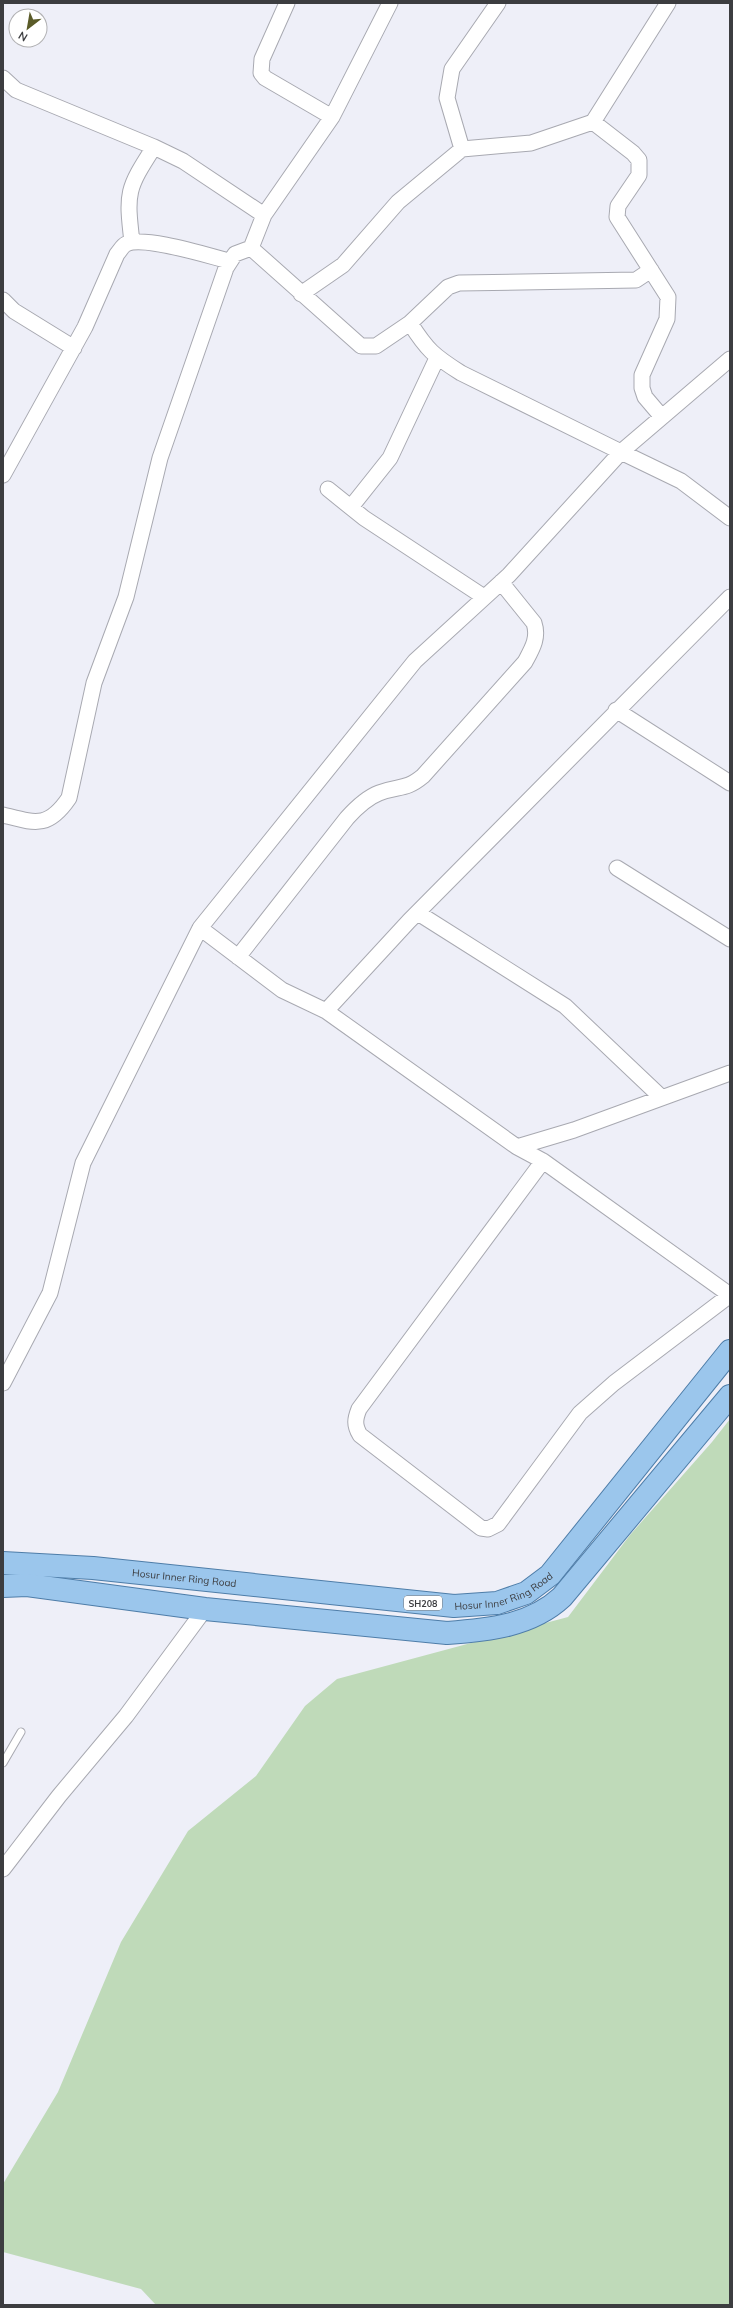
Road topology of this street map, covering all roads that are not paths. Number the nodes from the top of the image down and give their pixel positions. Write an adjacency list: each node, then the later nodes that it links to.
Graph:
1 (287, 3): 6 (street)
2 (390, 3): 6 (street)
3 (498, 3): 9 (street)
4 (668, 3): 7 (street)
5 (3, 78): 8 (street)
6 (332, 117): 10 (street)
7 (592, 122): 9 (street); 14 (street)
8 (154, 146): 10 (street); 11 (street)
9 (462, 149): 15 (street)
10 (264, 215): 12 (street)
11 (132, 242): 13 (street); 18 (street)
12 (251, 248): 13 (street); 15 (street)
13 (229, 261): 32 (street)
14 (651, 270): 17 (street); 21 (street)
15 (301, 294): 17 (street)
16 (3, 300): 18 (street)
17 (410, 323): 19 (street)
18 (74, 348): 23 (street)
19 (437, 358): 22 (street); 25 (street)
20 (730, 359): 21 (street)
21 (662, 417): 22 (street)
22 (621, 452): 26 (street); 27 (street)
23 (3, 475)
24 (328, 489): 25 (street)
25 (351, 507): 29 (street)
26 (730, 518)
27 (501, 582): 29 (street); 37 (street)
28 (730, 596): 30 (street)
29 (484, 597): 35 (street)
30 (616, 710): 31 (street); 34 (street)
31 (730, 783)
32 (3, 815)
33 (617, 868): 36 (street)
34 (418, 913): 38 (street); 40 (street)
35 (200, 928): 37 (street); 45 (street)
36 (730, 939)
37 (238, 957): 38 (street)
38 (326, 1011): 41 (street)
39 (730, 1073): 40 (street)
40 (661, 1097): 41 (street)
41 (517, 1147): 42 (street)
42 (543, 1161): 43 (street); 43 (street)
43 (730, 1295)
44 (730, 1351): 47 (main road, Hosur Inner Ring Road / SH208)
45 (3, 1383)
46 (730, 1396): 49 (main road)
47 (3, 1563)
48 (3, 1586): 49 (main road)
49 (205, 1609): 52 (street)
50 (21, 1732): 51 (lane)
51 (3, 1763)
52 (3, 1869)

